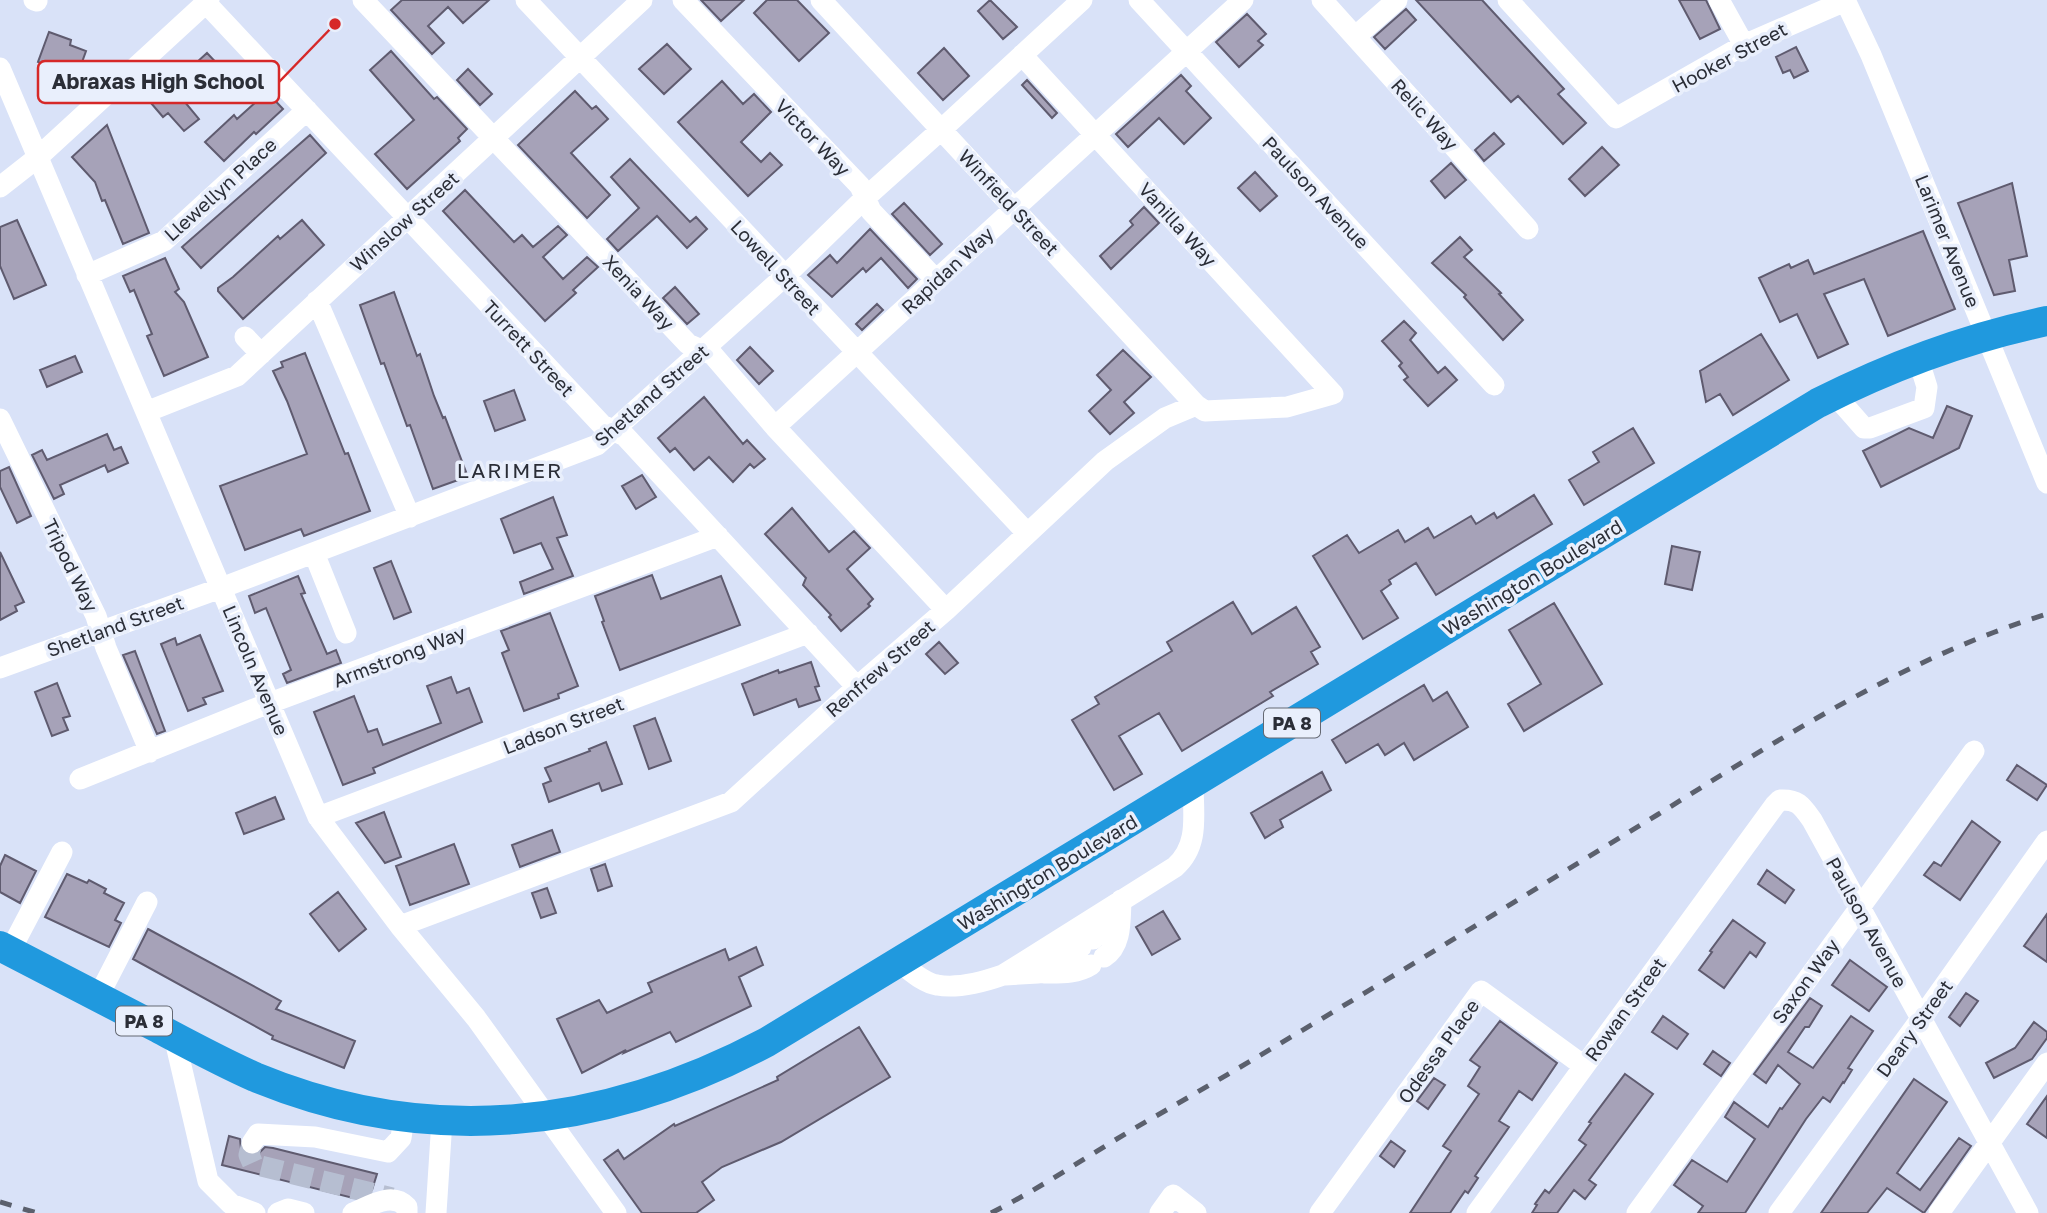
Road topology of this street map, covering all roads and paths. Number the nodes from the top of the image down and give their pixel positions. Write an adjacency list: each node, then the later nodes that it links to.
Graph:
1 (363, 0): 24 (street, Xenia Way)
2 (526, 0): 19 (street, Lowell Street)
3 (642, 0): 19 (street, Winslow Street)
4 (682, 0): 27 (street, Victor Way)
5 (821, 0): 22 (street, Winfield Street)
6 (1082, 0): 18 (street, Shetland Street)
7 (1139, 0): 17 (street, Paulson Avenue)
8 (1243, 0): 17 (street, Rapidan Way)
9 (1322, 0): 15 (street, Relic Way)
10 (1397, 0): 15 (street)
11 (1508, 0): 16 (street, Hooker Street)
12 (1719, 0): 16 (street)
13 (1845, 0): 16 (street, Hooker Street); 48 (street, Larimer Avenue)
14 (208, 1): 21 (street, Turrett Street); 25 (street)
15 (1356, 36): 30 (street, Relic Way)
16 (1744, 45)
17 (1187, 52): 23 (street, Rapidan Way); 41 (street, Paulson Avenue)
18 (1022, 55): 22 (street, Shetland Street); 23 (street, Vanilla Way)
19 (580, 58): 24 (street, Winslow Street); 32 (street, Lowell Street)
20 (0, 68): 25 (street, Lincoln Avenue)
21 (307, 110): 29 (street, Turrett Street); 31 (street, Llewellyn Place)
22 (943, 129): 27 (street, Shetland Street); 28 (street, Winfield Street)
23 (1096, 134): 28 (street, Rapidan Way); 43 (street, Vanilla Way)
24 (495, 139): 29 (street, Winslow Street); 37 (street, Xenia Way)
25 (37, 158): 26 (street); 31 (street, Lincoln Avenue)
26 (0, 187)
27 (865, 198): 32 (street, Shetland Street); 33 (street, Victor Way)
28 (1015, 207): 33 (street, Rapidan Way); 43 (street, Winfield Street)
29 (406, 217): 34 (street, Winslow Street); 47 (street, Turrett Street)
30 (1528, 229)
31 (88, 275): 44 (street, Lincoln Avenue)
32 (785, 276): 37 (street, Shetland Street); 39 (street, Lowell Street)
33 (936, 280): 39 (street, Rapidan Way)
34 (317, 301): 38 (street, Winslow Street); 49 (street)
35 (2047, 321): 40 (highway, Washington Boulevard / PA 8)
36 (245, 337): 38 (street)
37 (702, 350): 46 (street, Xenia Way); 47 (street, Shetland Street)
38 (261, 354): 44 (street, Winslow Street)
39 (858, 354): 46 (street, Rapidan Way); 50 (street, Lowell Street)
40 (1919, 358): 42 (highway, Washington Boulevard / PA 8); 42 (street)
41 (1494, 385)
42 (1835, 395): 64 (highway, Washington Boulevard / PA 8)
43 (1196, 405): 50 (street, Renfrew Street)
44 (146, 412): 53 (street, Lincoln Avenue)
45 (0, 419): 55 (street, Tripod Way)
46 (775, 427): 54 (street, Xenia Way)
47 (614, 431): 49 (street, Shetland Street); 51 (street, Turrett Street)
48 (2047, 484)
49 (410, 517): 52 (street, Shetland Street)
50 (1027, 533): 54 (street, Renfrew Street)
51 (719, 536): 57 (street, Turrett Street); 60 (street, Armstrong Way)
52 (314, 553): 53 (street, Shetland Street); 56 (street)
53 (221, 588): 55 (street, Shetland Street); 60 (street, Lincoln Avenue)
54 (946, 610): 59 (street, Renfrew Street)
55 (100, 631): 58 (street, Shetland Street); 62 (street, Tripod Way)
56 (346, 633)
57 (808, 633): 59 (street, Turrett Street); 66 (street, Ladson Street)
58 (0, 668)
59 (857, 687): 72 (street, Renfrew Street)
60 (270, 703): 62 (street, Armstrong Way); 66 (street, Lincoln Avenue)
61 (1974, 751): 71 (street, Saxon Way)
62 (150, 752): 63 (street, Armstrong Way)
63 (80, 779)
64 (1193, 783): 69 (street); 74 (highway, Washington Boulevard / PA 8)
65 (1775, 805): 71 (street, Paulson Avenue); 80 (street, Rowan Street)
66 (318, 817): 72 (street, Lincoln Avenue)
67 (2047, 841): 77 (street, Deary Street)
68 (62, 852): 73 (street)
69 (1121, 900): 75 (street); 75 (street)
70 (147, 902): 76 (street)
71 (1858, 907): 77 (street, Paulson Avenue); 98 (street, Saxon Way)
72 (400, 926): 93 (street, Lincoln Avenue)
73 (5, 949): 76 (highway, Washington Boulevard / PA 8)
74 (899, 962): 75 (street); 83 (highway, Washington Boulevard / PA 8)
75 (1003, 975)
76 (98, 997): 78 (highway, Washington Boulevard / PA 8)
77 (1920, 1020): 86 (street, Paulson Avenue); 99 (street, Deary Street)
78 (174, 1036): 81 (highway, Washington Boulevard / PA 8); 87 (street)
79 (2047, 1063): 86 (street)
80 (1584, 1066): 96 (street, Odessa Place); 97 (street, Rowan Street)
81 (323, 1100): 82 (highway, Washington Boulevard / PA 8); 84 (street)
82 (404, 1117): 83 (highway, Washington Boulevard / PA 8); 84 (street)
83 (442, 1120): 92 (street)
84 (315, 1137): 85 (street)
85 (252, 1143)
86 (1989, 1143): 100 (street); 101 (street, Paulson Avenue)
87 (255, 1213)
88 (278, 1213): 89 (street)
89 (304, 1213)
90 (353, 1213): 91 (street)
91 (407, 1213)
92 (436, 1213)
93 (616, 1213)
94 (1160, 1213): 95 (street)
95 (1196, 1213)
96 (1320, 1213)
97 (1477, 1213)
98 (1637, 1213)
99 (1779, 1213)
100 (1939, 1213)
101 (2028, 1213)

